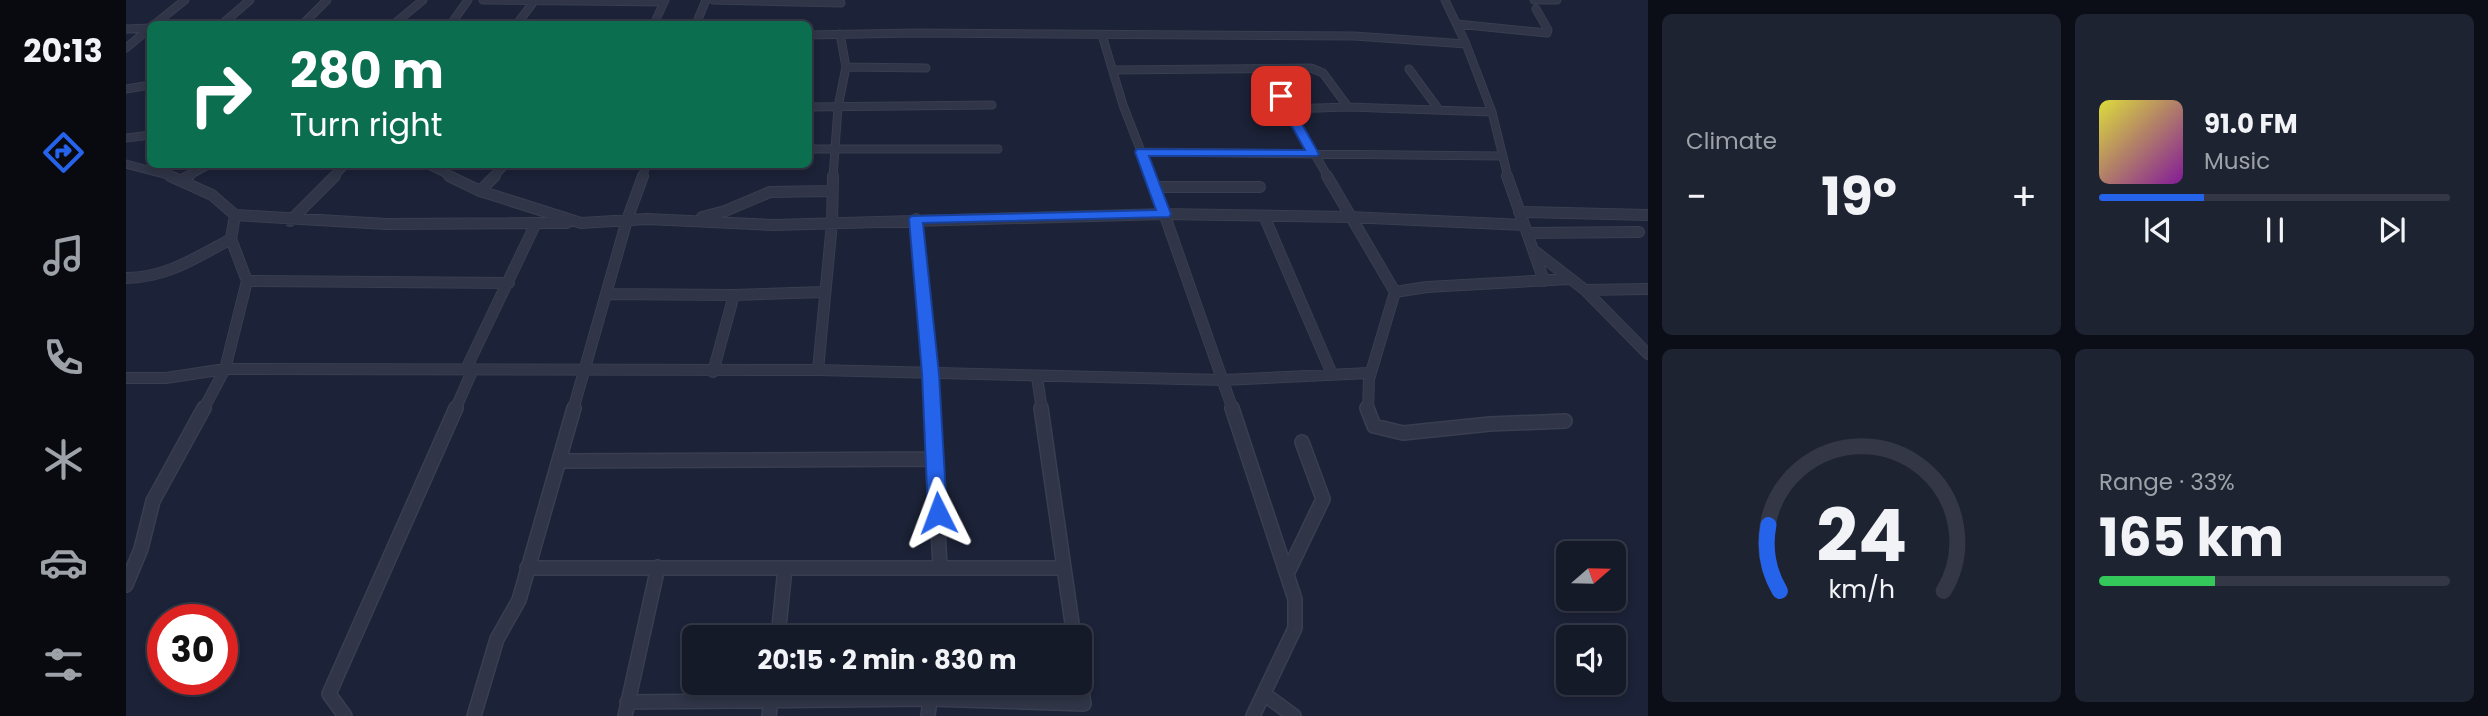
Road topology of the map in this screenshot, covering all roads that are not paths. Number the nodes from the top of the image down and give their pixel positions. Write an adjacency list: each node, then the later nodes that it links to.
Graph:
1 (185, 0): 16 (street)
2 (250, 0): 17 (street)
3 (327, 0): 18 (street)
4 (423, 0): 19 (street)
5 (468, 0): 20 (street)
6 (483, 0): 12 (street)
7 (706, 0): 23 (street)
8 (713, 0): 14 (street)
9 (1444, 0): 24 (street)
10 (1534, 0): 11 (street)
11 (1557, 0)
12 (534, 1): 13 (street); 21 (street)
13 (664, 1): 22 (street)
14 (841, 3)
15 (1536, 9): 24 (street)
16 (159, 21)
17 (226, 21)
18 (306, 21)
19 (398, 21)
20 (453, 21)
21 (519, 21)
22 (655, 21)
23 (697, 21)
24 (1457, 24): 31 (street)
25 (147, 28): 26 (street)
26 (126, 29)
27 (147, 30): 32 (street)
28 (812, 34): 29 (street)
29 (840, 34): 30 (street); 33 (street)
30 (1102, 34): 31 (street); 35 (street)
31 (1466, 44): 46 (street)
32 (126, 48)
33 (846, 67): 34 (street); 42 (street)
34 (926, 68)
35 (1114, 69): 36 (street); 52 (street)
36 (1259, 69): 43 (street); 44 (street)
37 (1409, 69): 45 (street)
38 (147, 86): 39 (street)
39 (126, 89)
40 (992, 105): 42 (street)
41 (812, 107): 42 (street)
42 (838, 107): 50 (street)
43 (1348, 107): 44 (street); 45 (street)
44 (1288, 109): 53 (street)
45 (1439, 110): 46 (street)
46 (1492, 112): 54 (street)
47 (147, 135): 48 (street)
48 (126, 138)
49 (812, 149): 50 (street)
50 (834, 149): 51 (street); 65 (street)
51 (998, 149)
52 (1142, 152): 53 (street); 62 (street)
53 (1313, 154): 54 (street); 71 (street)
54 (1500, 156): 66 (street)
55 (126, 164): 61 (street)
56 (202, 168): 61 (street)
57 (342, 168): 73 (street)
58 (434, 168): 64 (street)
59 (502, 168): 64 (street)
60 (646, 168): 74 (street)
61 (183, 178): 68 (street)
62 (1155, 187): 63 (street); 67 (street)
63 (1260, 187)
64 (480, 191): 77 (street)
65 (831, 191): 75 (street); 78 (street)
66 (1519, 212): 69 (street); 79 (street)
67 (1164, 214): 70 (street); 72 (street); 105 (street)
68 (235, 215): 73 (street); 81 (street)
69 (1648, 215)
70 (1264, 216): 71 (street); 102 (street)
71 (1349, 217): 79 (street); 91 (street)
72 (916, 219): 78 (street); 101 (street)
73 (290, 220): 76 (street)
74 (627, 220): 75 (street); 77 (street); 92 (street)
75 (690, 220): 78 (street)
76 (536, 223): 77 (street); 87 (street)
77 (581, 223)
78 (832, 223): 90 (street)
79 (1525, 229): 80 (street); 82 (street)
80 (1639, 232)
81 (231, 239): 83 (street); 85 (street)
82 (1534, 250): 84 (street); 86 (street)
83 (126, 278)
84 (1569, 279): 86 (street); 88 (street)
85 (247, 281): 87 (street); 95 (street)
86 (1545, 281): 91 (street)
87 (509, 283): 96 (street)
88 (1585, 289): 89 (street); 94 (street)
89 (1648, 289)
90 (825, 292): 93 (street); 97 (street)
91 (1395, 292): 100 (street)
92 (606, 294): 93 (street); 98 (street)
93 (734, 295): 99 (street)
94 (1648, 354)
95 (225, 369): 96 (street); 104 (street); 116 (street)
96 (470, 369): 98 (street); 124 (street)
97 (818, 370): 99 (street); 101 (street)
98 (583, 371): 99 (street); 109 (street)
99 (713, 372)
100 (1369, 373): 102 (street); 106 (street)
101 (930, 374): 103 (street); 108 (street)
102 (1332, 374): 105 (street)
103 (1037, 377): 105 (street); 114 (street)
104 (126, 378)
105 (1223, 380): 115 (street)
106 (1565, 421)
107 (1302, 442): 115 (street)
108 (935, 459): 109 (street); 110 (street)
109 (558, 461): 111 (street)
110 (940, 567): 113 (street); 114 (street)
111 (527, 568): 112 (street); 125 (street)
112 (658, 568): 113 (street); 122 (street)
113 (785, 568): 117 (street)
114 (1064, 568): 118 (street)
115 (1288, 572): 119 (street)
116 (126, 586)
117 (779, 625)
118 (1072, 625)
119 (1264, 694): 127 (street); 128 (street)
120 (1083, 695): 121 (street)
121 (930, 699): 123 (street); 126 (street)
122 (626, 709): 123 (street)
123 (770, 709)
124 (345, 716)
125 (474, 716)
126 (928, 716)
127 (1253, 716)
128 (1294, 716)

